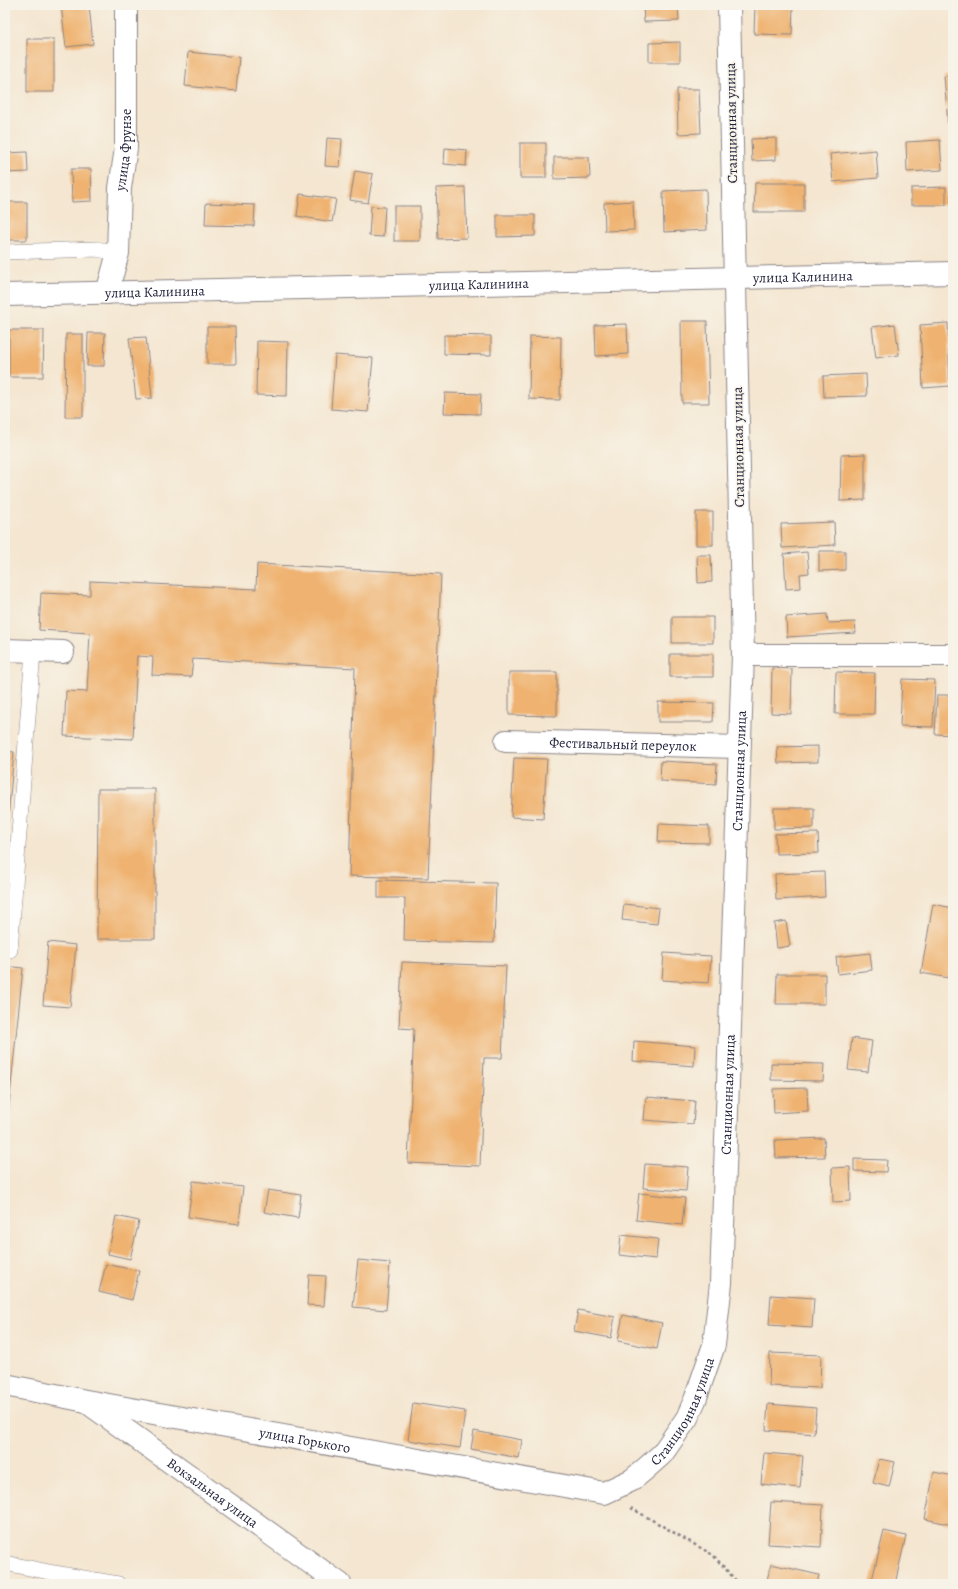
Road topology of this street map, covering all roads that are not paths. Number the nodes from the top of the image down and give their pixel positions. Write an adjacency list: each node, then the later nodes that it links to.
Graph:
1 (126, 5): 4 (street, улица Фрунзе)
2 (729, 5): 6 (street, Станционная улица)
3 (5, 252): 4 (lane)
4 (118, 253): 7 (street, улица Фрунзе)
5 (953, 273): 6 (street, улица Калинина)
6 (734, 278): 7 (street, улица Калинина); 12 (street, Станционная улица)
7 (107, 293): 8 (street, улица Калинина)
8 (5, 295)
9 (5, 650): 10 (street)
10 (33, 651): 11 (street); 16 (lane)
11 (63, 652)
12 (742, 655): 13 (street); 15 (street, Станционная улица)
13 (953, 655)
14 (506, 741): 15 (street, Фестивальный переулок)
15 (739, 747): 19 (street, Станционная улица)
16 (5, 950)
17 (5, 1385): 18 (street, улица Горького)
18 (86, 1401): 19 (street, улица Горького); 22 (street, Вокзальная улица)
19 (604, 1493)
20 (5, 1563): 21 (lane)
21 (118, 1584)
22 (340, 1584)

